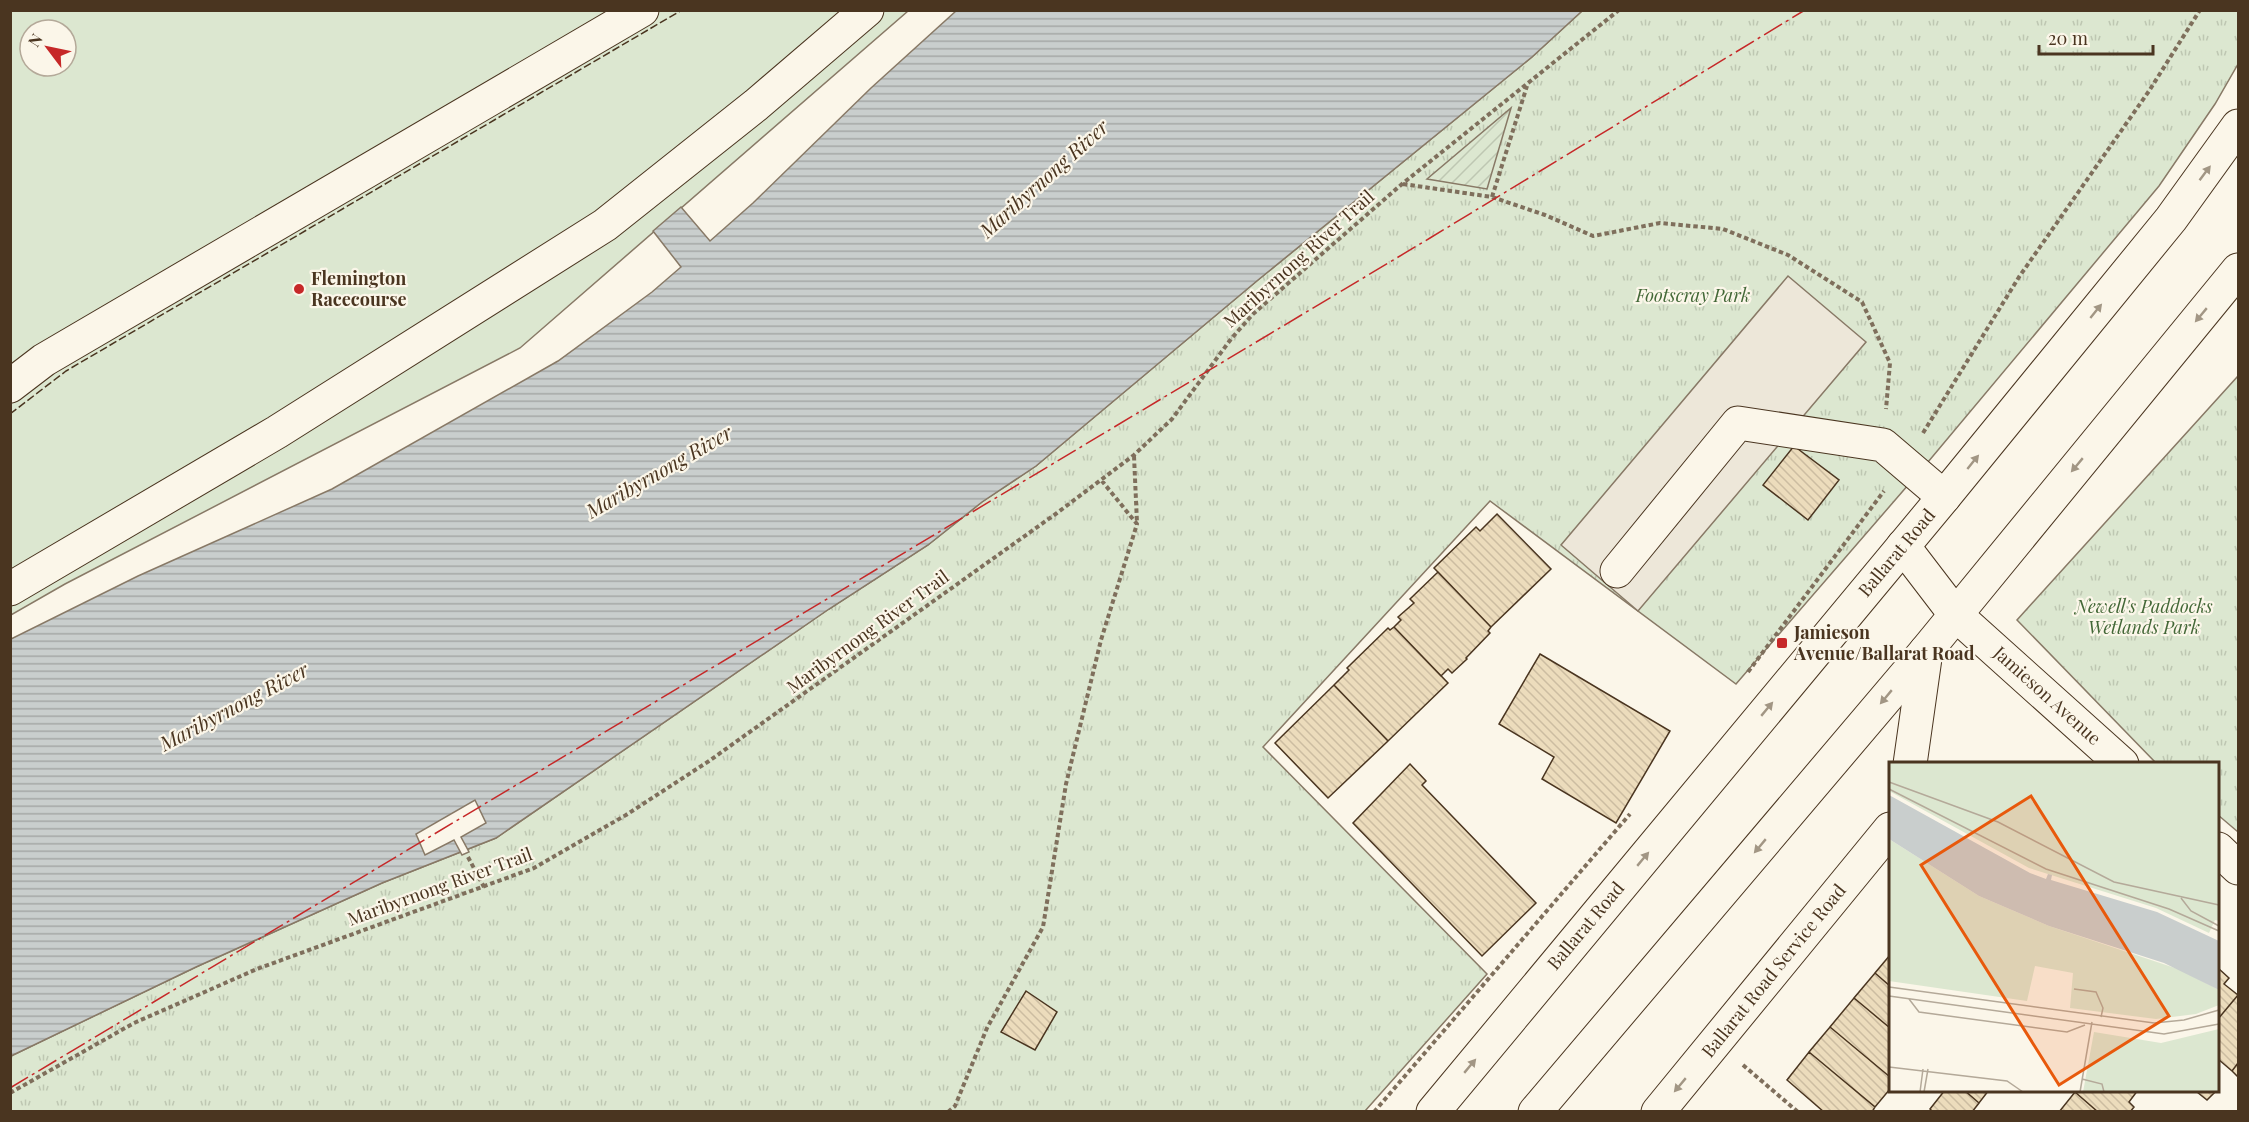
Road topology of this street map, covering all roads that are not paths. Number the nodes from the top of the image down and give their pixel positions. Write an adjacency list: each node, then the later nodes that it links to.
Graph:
1 (642, 10): 5 (main road)
2 (867, 10): 9 (main road)
3 (2238, 126): 6 (main road, Ballarat Road, one-way to 3)
4 (2238, 270): 10 (main road, one-way to 10)
5 (10, 386)
6 (1944, 498): 7 (main road, Ballarat Road); 8 (main road)
7 (1903, 546): 10 (main road, Jamieson Avenue); 17 (main road, Ballarat Road, one-way to 7)
8 (1617, 571)
9 (10, 589)
10 (1955, 614): 11 (main road); 13 (main road, Jamieson Avenue)
11 (1926, 651): 12 (main road); 18 (main road, one-way to 18)
12 (1910, 762)
13 (2120, 762)
14 (1889, 830): 19 (main road, Ballarat Road Service Road, one-way to 19)
15 (2219, 851): 16 (main road)
16 (2238, 868)
17 (1433, 1112)
18 (1535, 1112)
19 (1658, 1112)

